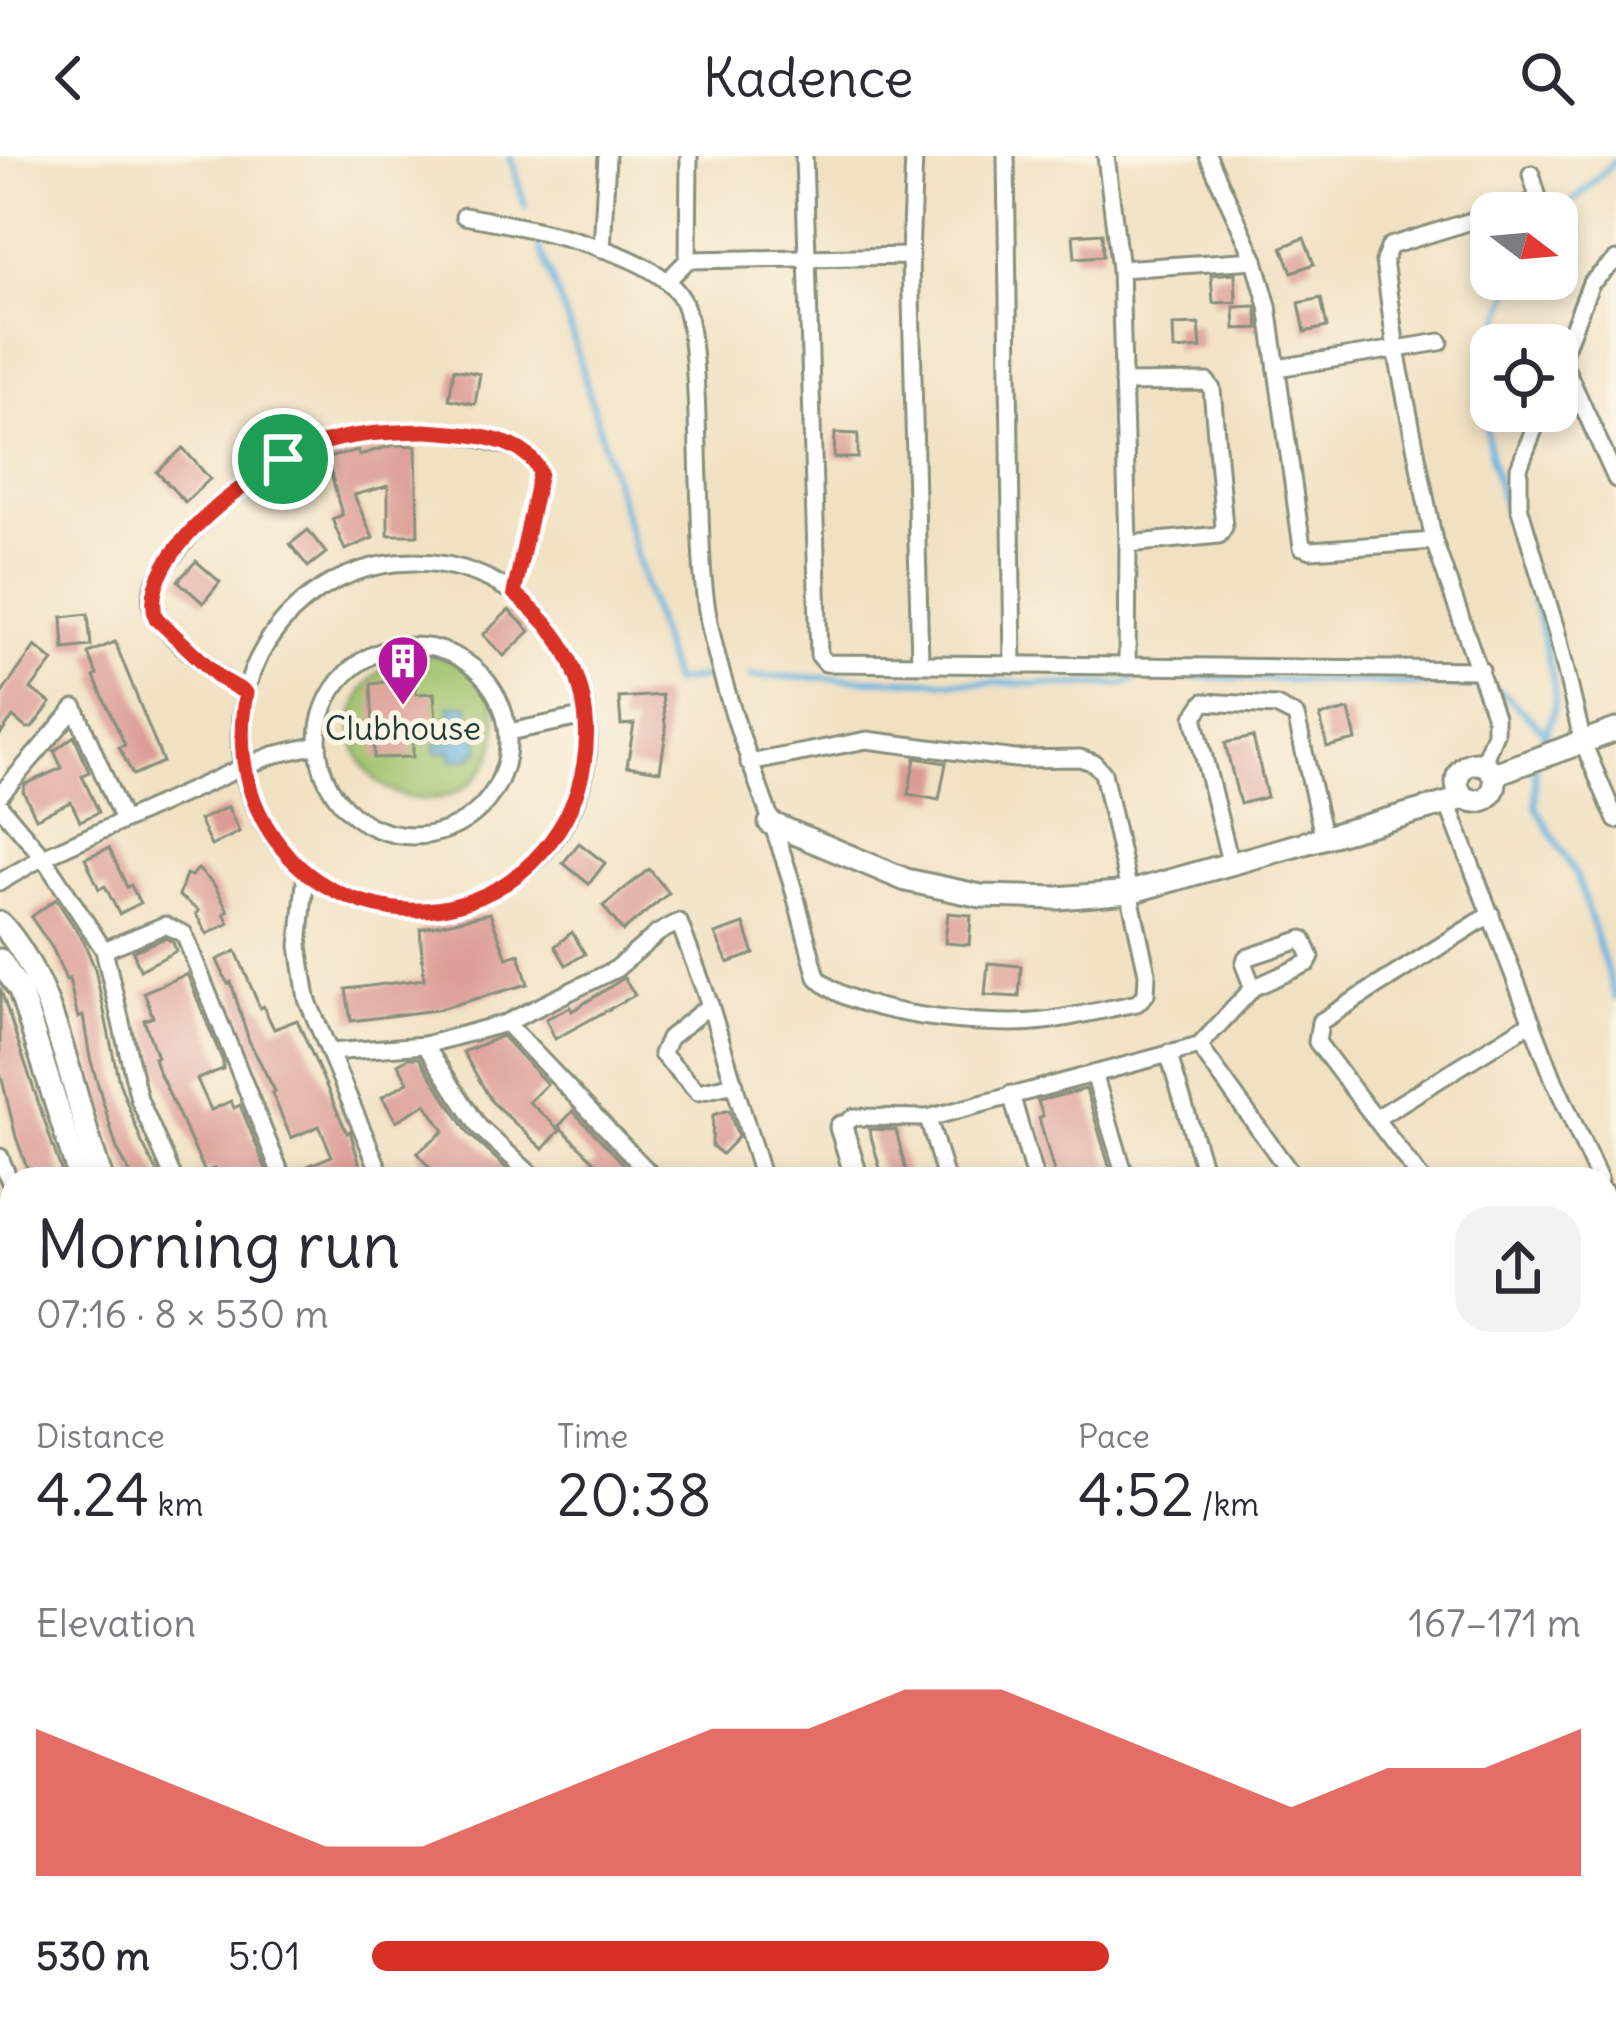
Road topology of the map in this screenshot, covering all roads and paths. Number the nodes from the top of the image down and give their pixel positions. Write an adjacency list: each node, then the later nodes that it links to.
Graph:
1 (607, 156): 12 (street)
2 (689, 156): 15 (street)
3 (804, 156): 14 (street)
4 (914, 156): 13 (street)
5 (1006, 156): 32 (street)
6 (1106, 156): 18 (street)
7 (1208, 156): 16 (street)
8 (1531, 174): 9 (street)
9 (1536, 192)
10 (464, 216): 12 (street)
11 (1470, 221): 22 (street)
12 (602, 249): 19 (street)
13 (910, 256): 14 (street); 31 (street)
14 (807, 258): 15 (street); 31 (street)
15 (688, 260): 19 (street)
16 (1256, 260): 18 (street); 23 (street)
17 (1616, 260): 20 (street)
18 (1120, 268): 24 (street)
19 (667, 281): 41 (street)
20 (1575, 324)
21 (1440, 342): 22 (street)
22 (1396, 350): 23 (street); 28 (street)
23 (1277, 368): 28 (street)
24 (1123, 383): 29 (street); 29 (street)
25 (1578, 402): 27 (street)
26 (1534, 432): 39 (street)
27 (1616, 479)
28 (1434, 541): 34 (street)
29 (1128, 544): 33 (street)
30 (514, 593): 35 (street); 35 (street); 36 (street)
31 (920, 663): 32 (street)
32 (1013, 665): 33 (street)
33 (1127, 666): 34 (street)
34 (1482, 674): 43 (street)
35 (246, 693): 42 (street)
36 (586, 716): 38 (street); 53 (street)
37 (1616, 730): 39 (street)
38 (509, 732): 40 (street); 40 (street)
39 (1583, 742): 43 (street); 48 (street)
40 (318, 746): 42 (street)
41 (749, 763): 49 (street); 55 (street)
42 (243, 767): 47 (street); 53 (street)
43 (1488, 769): 45 (street)
44 (0, 795): 47 (street)
45 (1456, 801): 50 (street); 56 (street)
46 (0, 806): 51 (street)
47 (123, 820): 51 (street)
48 (1616, 820)
49 (770, 823): 55 (street); 55 (street)
50 (1324, 840): 52 (street); 52 (street)
51 (43, 857): 54 (street); 58 (street)
52 (1231, 866): 55 (street)
53 (306, 872): 66 (street)
54 (0, 882)
55 (1130, 892)
56 (1491, 914): 62 (street); 72 (street)
57 (0, 923): 75 (street)
58 (104, 950): 76 (street); 77 (street)
59 (0, 960): 74 (street)
60 (1253, 988): 65 (street)
61 (710, 1005): 63 (street); 69 (street); 69 (street)
62 (1532, 1022): 72 (street); 89 (street)
63 (506, 1023): 64 (street); 80 (street)
64 (425, 1046): 66 (street); 79 (street)
65 (1199, 1046): 67 (street); 87 (street)
66 (330, 1052): 78 (street)
67 (1168, 1054): 68 (street); 86 (street)
68 (1094, 1074): 70 (street); 85 (street)
69 (735, 1084): 81 (street)
70 (1011, 1094): 71 (street); 84 (street)
71 (928, 1118): 73 (street); 83 (street)
72 (1375, 1119): 88 (street)
73 (841, 1127): 82 (street)
74 (76, 1167)
75 (98, 1167)
76 (169, 1167)
77 (278, 1167)
78 (378, 1167)
79 (523, 1167)
80 (644, 1167)
81 (759, 1167)
82 (853, 1167)
83 (942, 1167)
84 (1032, 1167)
85 (1122, 1167)
86 (1203, 1167)
87 (1286, 1167)
88 (1412, 1167)
89 (1594, 1167)

